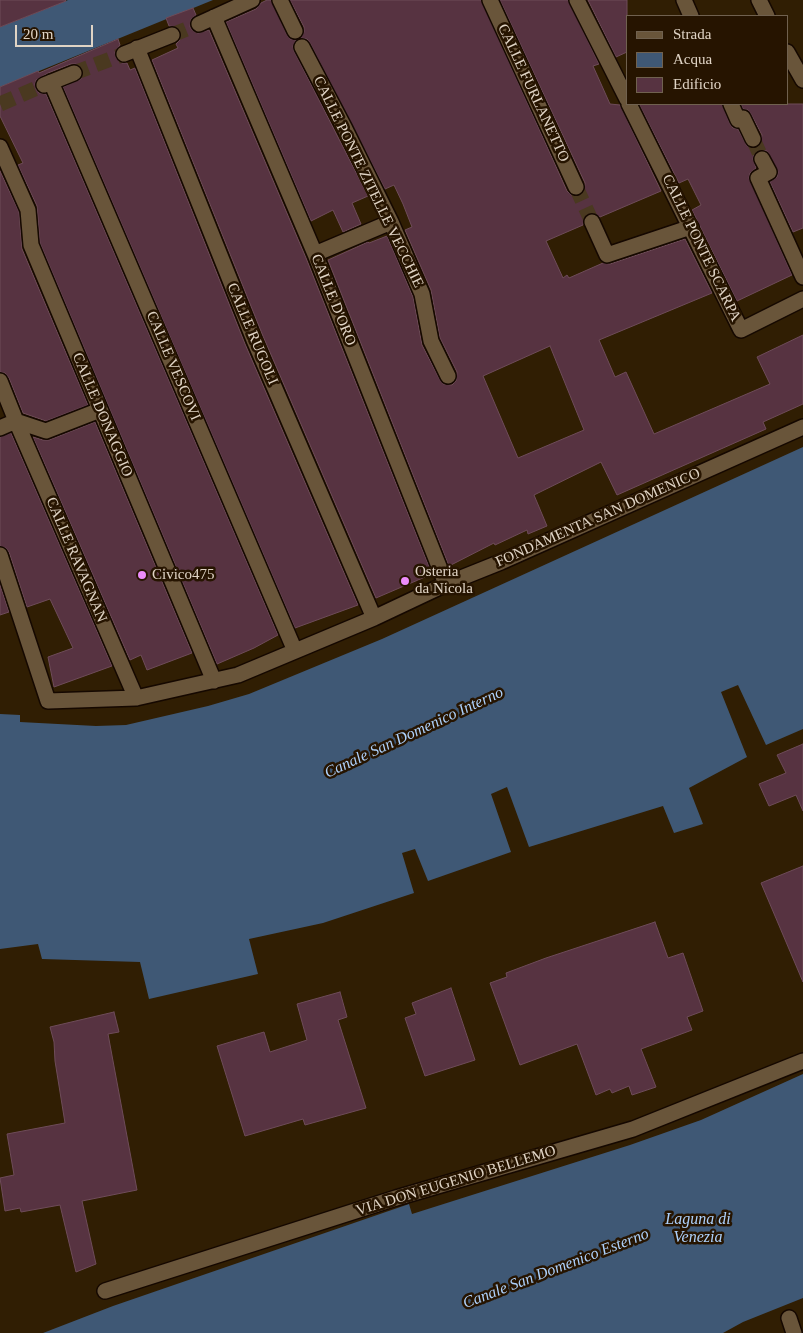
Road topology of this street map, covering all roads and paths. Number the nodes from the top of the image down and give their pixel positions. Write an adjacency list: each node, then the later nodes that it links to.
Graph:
1 (252, 0): 9 (street)
2 (280, 0): 11 (street)
3 (490, 0): 23 (street, CALLE FURLANETTO)
4 (578, 0): 17 (street)
5 (684, 0): 7 (street)
6 (759, 0): 8 (street)
7 (691, 15)
8 (766, 15)
9 (214, 17): 10 (street); 27 (street, CALLE D'ORO)
10 (199, 24)
11 (295, 31)
12 (172, 35): 38 (street, CALLE RUGOLI)
13 (302, 47): 24 (street, CALLE PONTE ZITELLE VECCHIE)
14 (788, 54): 16 (street)
15 (74, 73): 39 (street, CALLE VESCOVI)
16 (803, 80)
17 (626, 97)
18 (630, 105): 26 (street, CALLE PONTE SCARPA)
19 (731, 105): 20 (street)
20 (753, 139)
21 (0, 147): 32 (street, CALLE DONAGGIO)
22 (762, 159): 28 (street)
23 (576, 187)
24 (391, 222): 27 (street); 30 (street, CALLE PONTE ZITELLE VECCHIE)
25 (592, 222): 26 (street)
26 (691, 227): 29 (street, CALLE PONTE SCARPA)
27 (315, 254): 37 (street, CALLE D'ORO)
28 (803, 277)
29 (803, 299)
30 (448, 376)
31 (0, 381): 33 (street, CALLE RAVAGNAN)
32 (100, 410): 33 (street); 40 (street, CALLE DONAGGIO)
33 (16, 421): 35 (street); 41 (street, CALLE RAVAGNAN)
34 (803, 427): 37 (street, FONDAMENTA SAN DOMENICO)
35 (0, 428)
36 (0, 555): 41 (street, FONDAMENTA SAN DOMENICO)
37 (446, 584): 38 (street, FONDAMENTA SAN DOMENICO)
38 (374, 618): 39 (street, FONDAMENTA SAN DOMENICO)
39 (295, 651): 40 (street, FONDAMENTA SAN DOMENICO)
40 (214, 681): 41 (street, FONDAMENTA SAN DOMENICO)
41 (136, 698)
42 (803, 1061): 43 (street, VIA DON EUGENIO BELLEMO)
43 (105, 1290)
44 (789, 1318): 45 (street)
45 (794, 1333)

